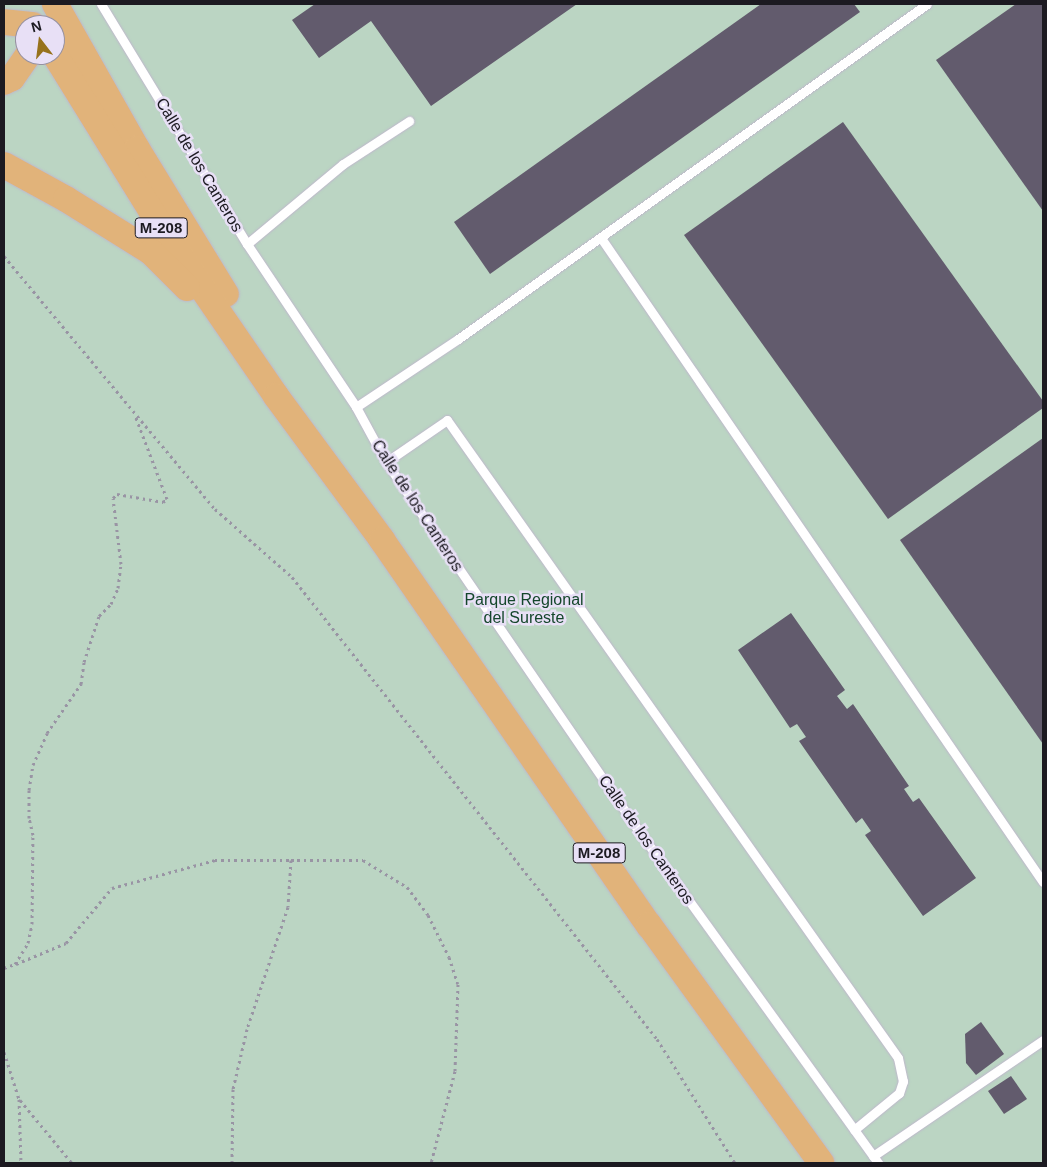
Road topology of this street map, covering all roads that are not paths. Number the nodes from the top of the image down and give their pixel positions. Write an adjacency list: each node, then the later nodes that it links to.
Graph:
1 (26, 4): 5 (main road)
2 (55, 4): 14 (main road, M-208)
3 (101, 4): 13 (lane, Calle de los Canteros)
4 (927, 4): 12 (lane)
5 (32, 15)
6 (65, 47): 14 (main road, M-208)
7 (21, 65): 9 (main road)
8 (61, 65): 15 (main road, M-208)
9 (4, 82)
10 (409, 122): 13 (lane)
11 (4, 165): 15 (main road, M-208)
12 (601, 238): 16 (lane); 19 (lane)
13 (248, 244): 16 (lane, Calle de los Canteros)
14 (222, 287): 18 (main road, M-208)
15 (276, 396): 18 (main road, M-208)
16 (356, 408): 17 (lane, Calle de los Canteros)
17 (386, 462): 21 (lane, Calle de los Canteros); 21 (lane)
18 (382, 540): 23 (main road, M-208)
19 (1043, 882)
20 (1043, 1040): 22 (lane)
21 (854, 1130): 22 (lane, Calle de los Canteros)
22 (876, 1160)
23 (821, 1163)

